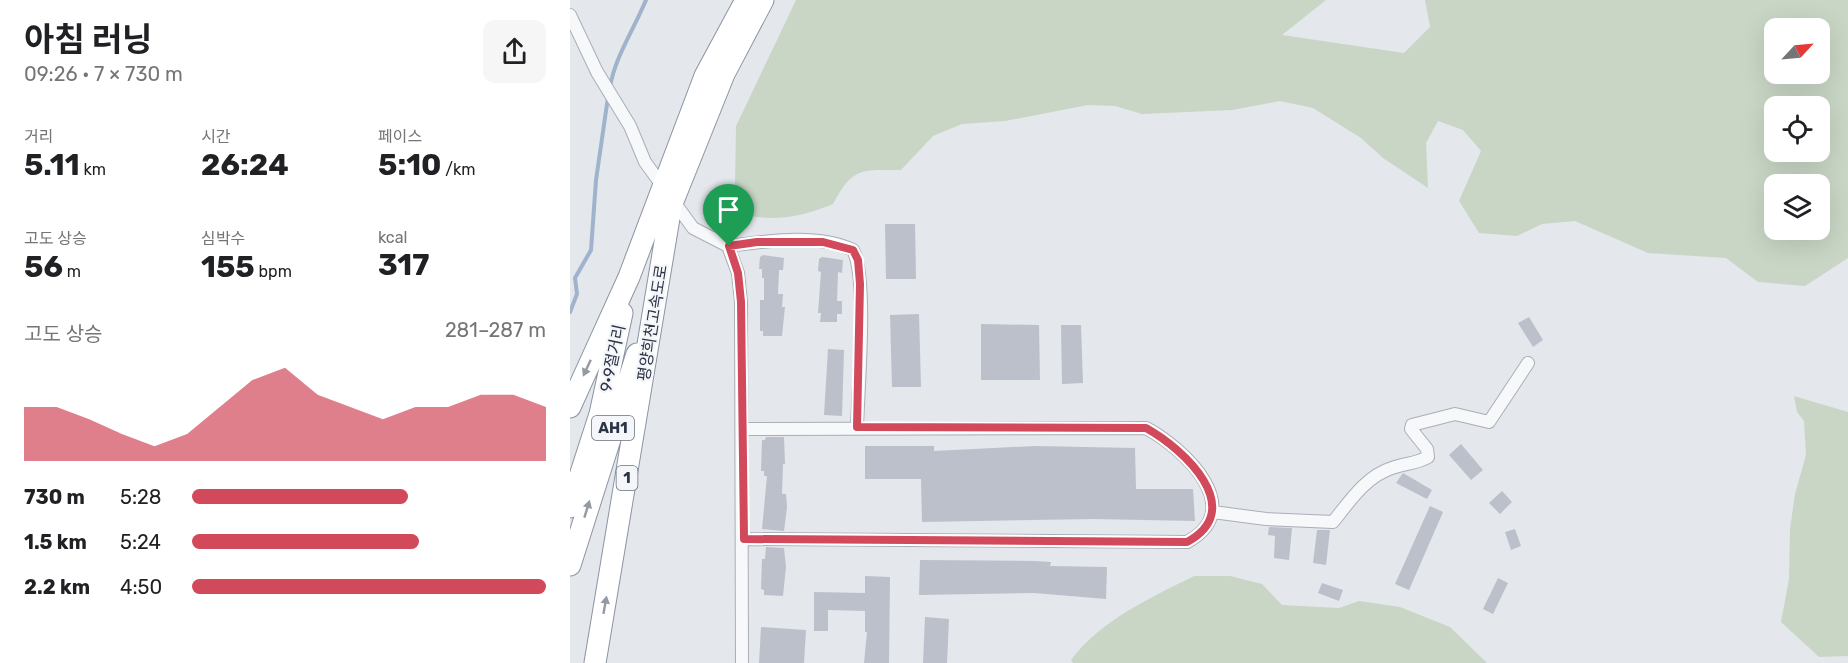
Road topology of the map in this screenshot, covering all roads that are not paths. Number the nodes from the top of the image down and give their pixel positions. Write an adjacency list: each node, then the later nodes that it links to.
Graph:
1 (746, 0): 4 (highway, 평양희천고속도로 / 1)
2 (763, 0): 4 (highway, 평양희천고속도로 / 1)
3 (570, 15): 4 (street)
4 (668, 193): 5 (street); 6 (highway, 평양희천고속도로 / 1); 7 (highway, 평양희천고속도로 / 1)
5 (729, 246): 10 (street); 11 (street)
6 (629, 277): 9 (highway, 평양희천고속도로 / 1, one-way to 9); 12 (highway, 9·9절거리 / AH1)
7 (656, 292): 15 (highway, 9·9절거리 / AH1, one-way to 7); 16 (highway, 평양희천고속도로 / 1, one-way to 7)
8 (1528, 363): 13 (street)
9 (570, 407)
10 (857, 427): 11 (street); 13 (street)
11 (742, 429): 14 (street)
12 (570, 507)
13 (1213, 512): 14 (street)
14 (744, 539): 17 (street)
15 (570, 565)
16 (595, 663)
17 (742, 663)

